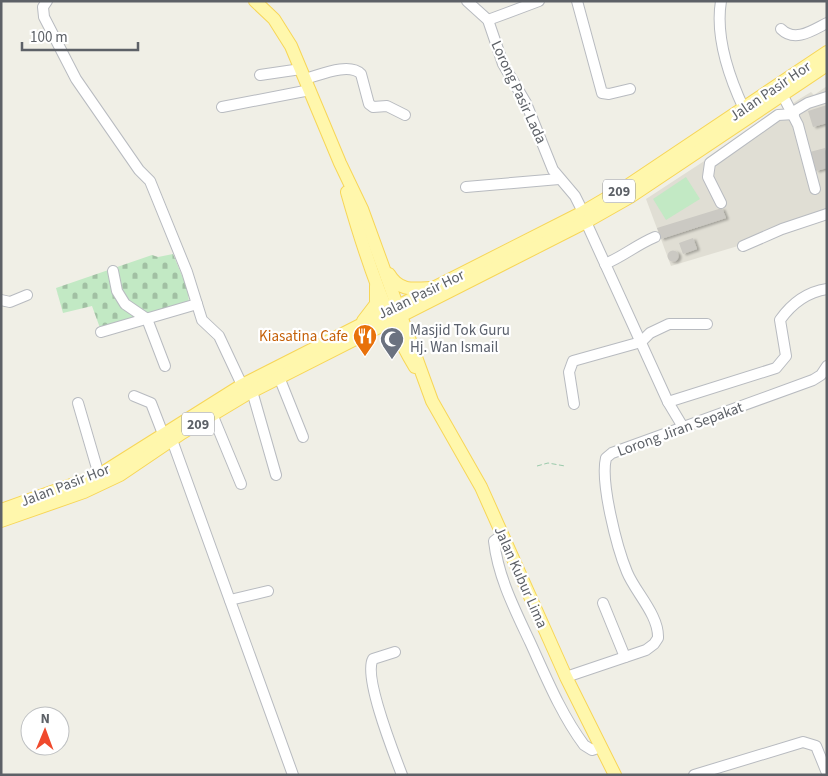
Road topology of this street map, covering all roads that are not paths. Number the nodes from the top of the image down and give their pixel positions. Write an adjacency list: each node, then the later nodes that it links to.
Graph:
1 (47, 1): 38 (street)
2 (254, 1): 13 (main road)
3 (467, 1): 7 (street, Lorong Pasir Lada)
4 (539, 1): 7 (street)
5 (578, 1): 14 (street)
6 (721, 1): 18 (street)
7 (488, 20): 23 (street, Lorong Pasir Lada)
8 (827, 23): 9 (street)
9 (781, 29)
10 (827, 52): 18 (main road, Jalan Pasir Hor / 209)
11 (827, 65): 15 (main road, Jalan Pasir Hor / 209)
12 (260, 75): 13 (street)
13 (305, 79): 17 (street); 20 (street); 32 (main road)
14 (630, 89)
15 (783, 96): 19 (street); 21 (main road, Jalan Pasir Hor / 209)
16 (827, 97): 19 (street)
17 (222, 107)
18 (744, 109): 28 (main road, Jalan Pasir Hor / 209)
19 (794, 113): 22 (street); 25 (street)
20 (406, 115)
21 (709, 144): 22 (street); 28 (main road, Jalan Pasir Hor / 209)
22 (717, 156): 26 (street)
23 (559, 179): 24 (street); 28 (street, Lorong Pasir Lada)
24 (466, 187)
25 (815, 190)
26 (721, 203)
27 (827, 214): 30 (street)
28 (584, 217): 31 (street, Lorong Pasir Lada); 35 (main road, Jalan Pasir Hor / 209)
29 (655, 237): 31 (street)
30 (743, 246)
31 (605, 264): 44 (street, Lorong Pasir Lada)
32 (378, 267): 35 (main road); 39 (main road, Jalan Kubur Lima); 42 (main road)
33 (113, 271): 40 (street)
34 (827, 289): 51 (street)
35 (434, 294): 39 (main road, Jalan Pasir Hor / 209); 45 (main road)
36 (26, 296): 37 (street)
37 (1, 300)
38 (197, 304): 40 (street); 49 (street)
39 (395, 313): 42 (main road, Jalan Pasir Hor / 209); 45 (main road, Jalan Kubur Lima)
40 (147, 319): 43 (street); 46 (street)
41 (707, 324): 44 (street)
42 (363, 329): 45 (main road); 48 (main road, Jalan Pasir Hor / 209); 49 (main road, Jalan Pasir Hor / 209)
43 (101, 332)
44 (641, 342): 51 (street, Lorong Pasir Lada); 53 (street)
45 (410, 350): 63 (main road, Jalan Kubur Lima)
46 (165, 366)
47 (827, 366): 55 (street, Lorong Jiran Sepakat)
48 (279, 377): 49 (main road, Jalan Pasir Hor / 209); 57 (street)
49 (247, 388): 54 (main road, Jalan Pasir Hor / 209); 56 (main road, Jalan Pasir Hor / 209); 59 (street)
50 (134, 396): 56 (street)
51 (668, 402): 55 (street, Lorong Pasir Lada)
52 (78, 403): 58 (street)
53 (574, 404)
54 (212, 414): 56 (main road, Jalan Pasir Hor / 209); 60 (street)
55 (684, 427): 68 (street, Lorong Jiran Sepakat)
56 (168, 437): 58 (main road, Jalan Pasir Hor / 209); 62 (main road, Jalan Pasir Hor / 209); 65 (street)
57 (303, 438)
58 (100, 475): 61 (main road, Jalan Pasir Hor / 209)
59 (276, 475)
60 (241, 484)
61 (1, 510)
62 (1, 521)
63 (502, 535): 69 (main road, Jalan Kubur Lima); 70 (street)
64 (268, 591): 65 (street)
65 (230, 600): 72 (street)
66 (603, 603): 68 (street)
67 (395, 652): 73 (street)
68 (625, 657): 69 (street, Lorong Jiran Sepakat)
69 (566, 677): 70 (main road, Jalan Kubur Lima)
70 (601, 747): 74 (main road, Jalan Kubur Lima)
71 (827, 773): 75 (street)
72 (293, 775)
73 (402, 775)
74 (615, 775)
75 (694, 775)

